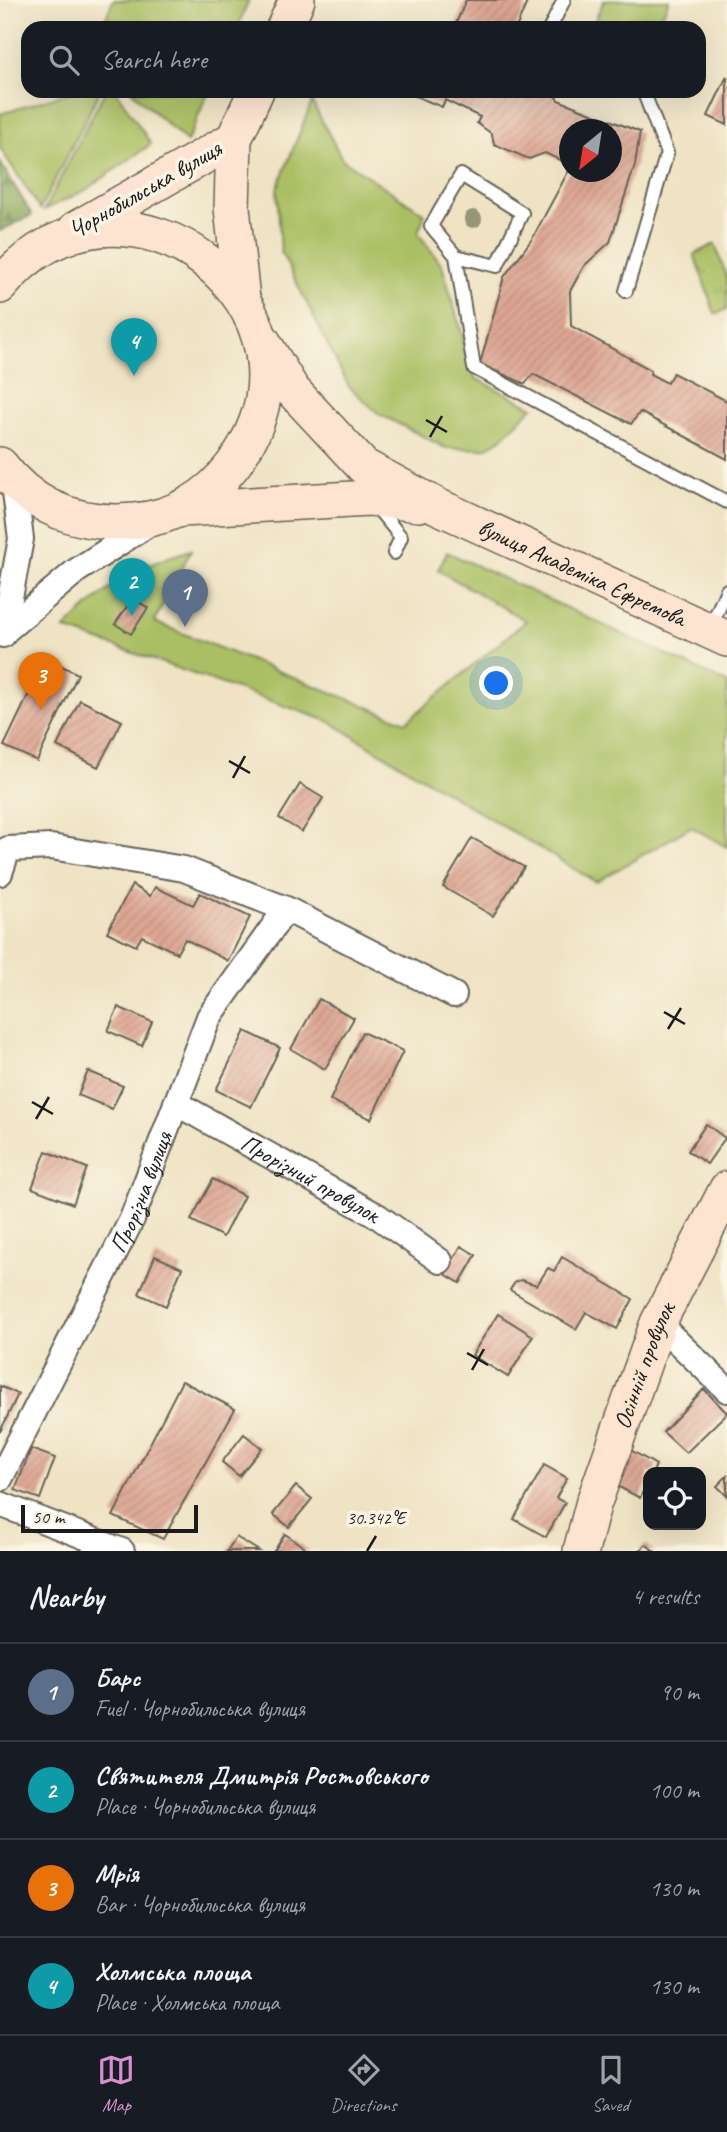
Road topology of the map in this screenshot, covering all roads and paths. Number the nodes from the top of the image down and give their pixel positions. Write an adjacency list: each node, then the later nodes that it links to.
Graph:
1 (297, 0): 3 (main road)
2 (564, 0): 4 (lane)
3 (287, 21)
4 (554, 21)
5 (253, 98): 7 (main road, Чорнобильська вулиця)
6 (646, 98): 12 (lane)
7 (234, 139): 8 (main road, Чорнобильська вулиця); 13 (main road, Чорнобильська вулиця)
8 (56, 240): 10 (main road); 11 (main road); 13 (main road)
9 (456, 256): 9 (lane); 17 (lane)
10 (0, 259)
11 (0, 286)
12 (626, 291)
13 (242, 299): 14 (main road)
14 (258, 334): 18 (main road, вулиця Академіка Єфремова); 19 (main road)
15 (7, 475): 19 (main road, вулиця Академіка Єфремова); 23 (street)
16 (369, 499): 18 (main road, вулиця Академіка Єфремова); 19 (main road, вулиця Академіка Єфремова); 20 (lane)
17 (727, 502)
18 (437, 506): 22 (main road, вулиця Академіка Єфремова)
19 (169, 514): 23 (street)
20 (394, 553)
21 (727, 590): 22 (lane)
22 (718, 635)
23 (3, 636)
24 (0, 873): 25 (street)
25 (286, 909): 26 (street); 27 (street, Прорізна вулиця)
26 (454, 995)
27 (176, 1103): 29 (street, Прорізний провулок); 32 (street, Прорізна вулиця)
28 (727, 1189): 30 (main road, Осінній провулок)
29 (440, 1261)
30 (658, 1323): 31 (street); 35 (main road, Осінній провулок)
31 (727, 1390)
32 (0, 1479)
33 (0, 1504): 34 (street)
34 (122, 1551)
35 (581, 1551)

